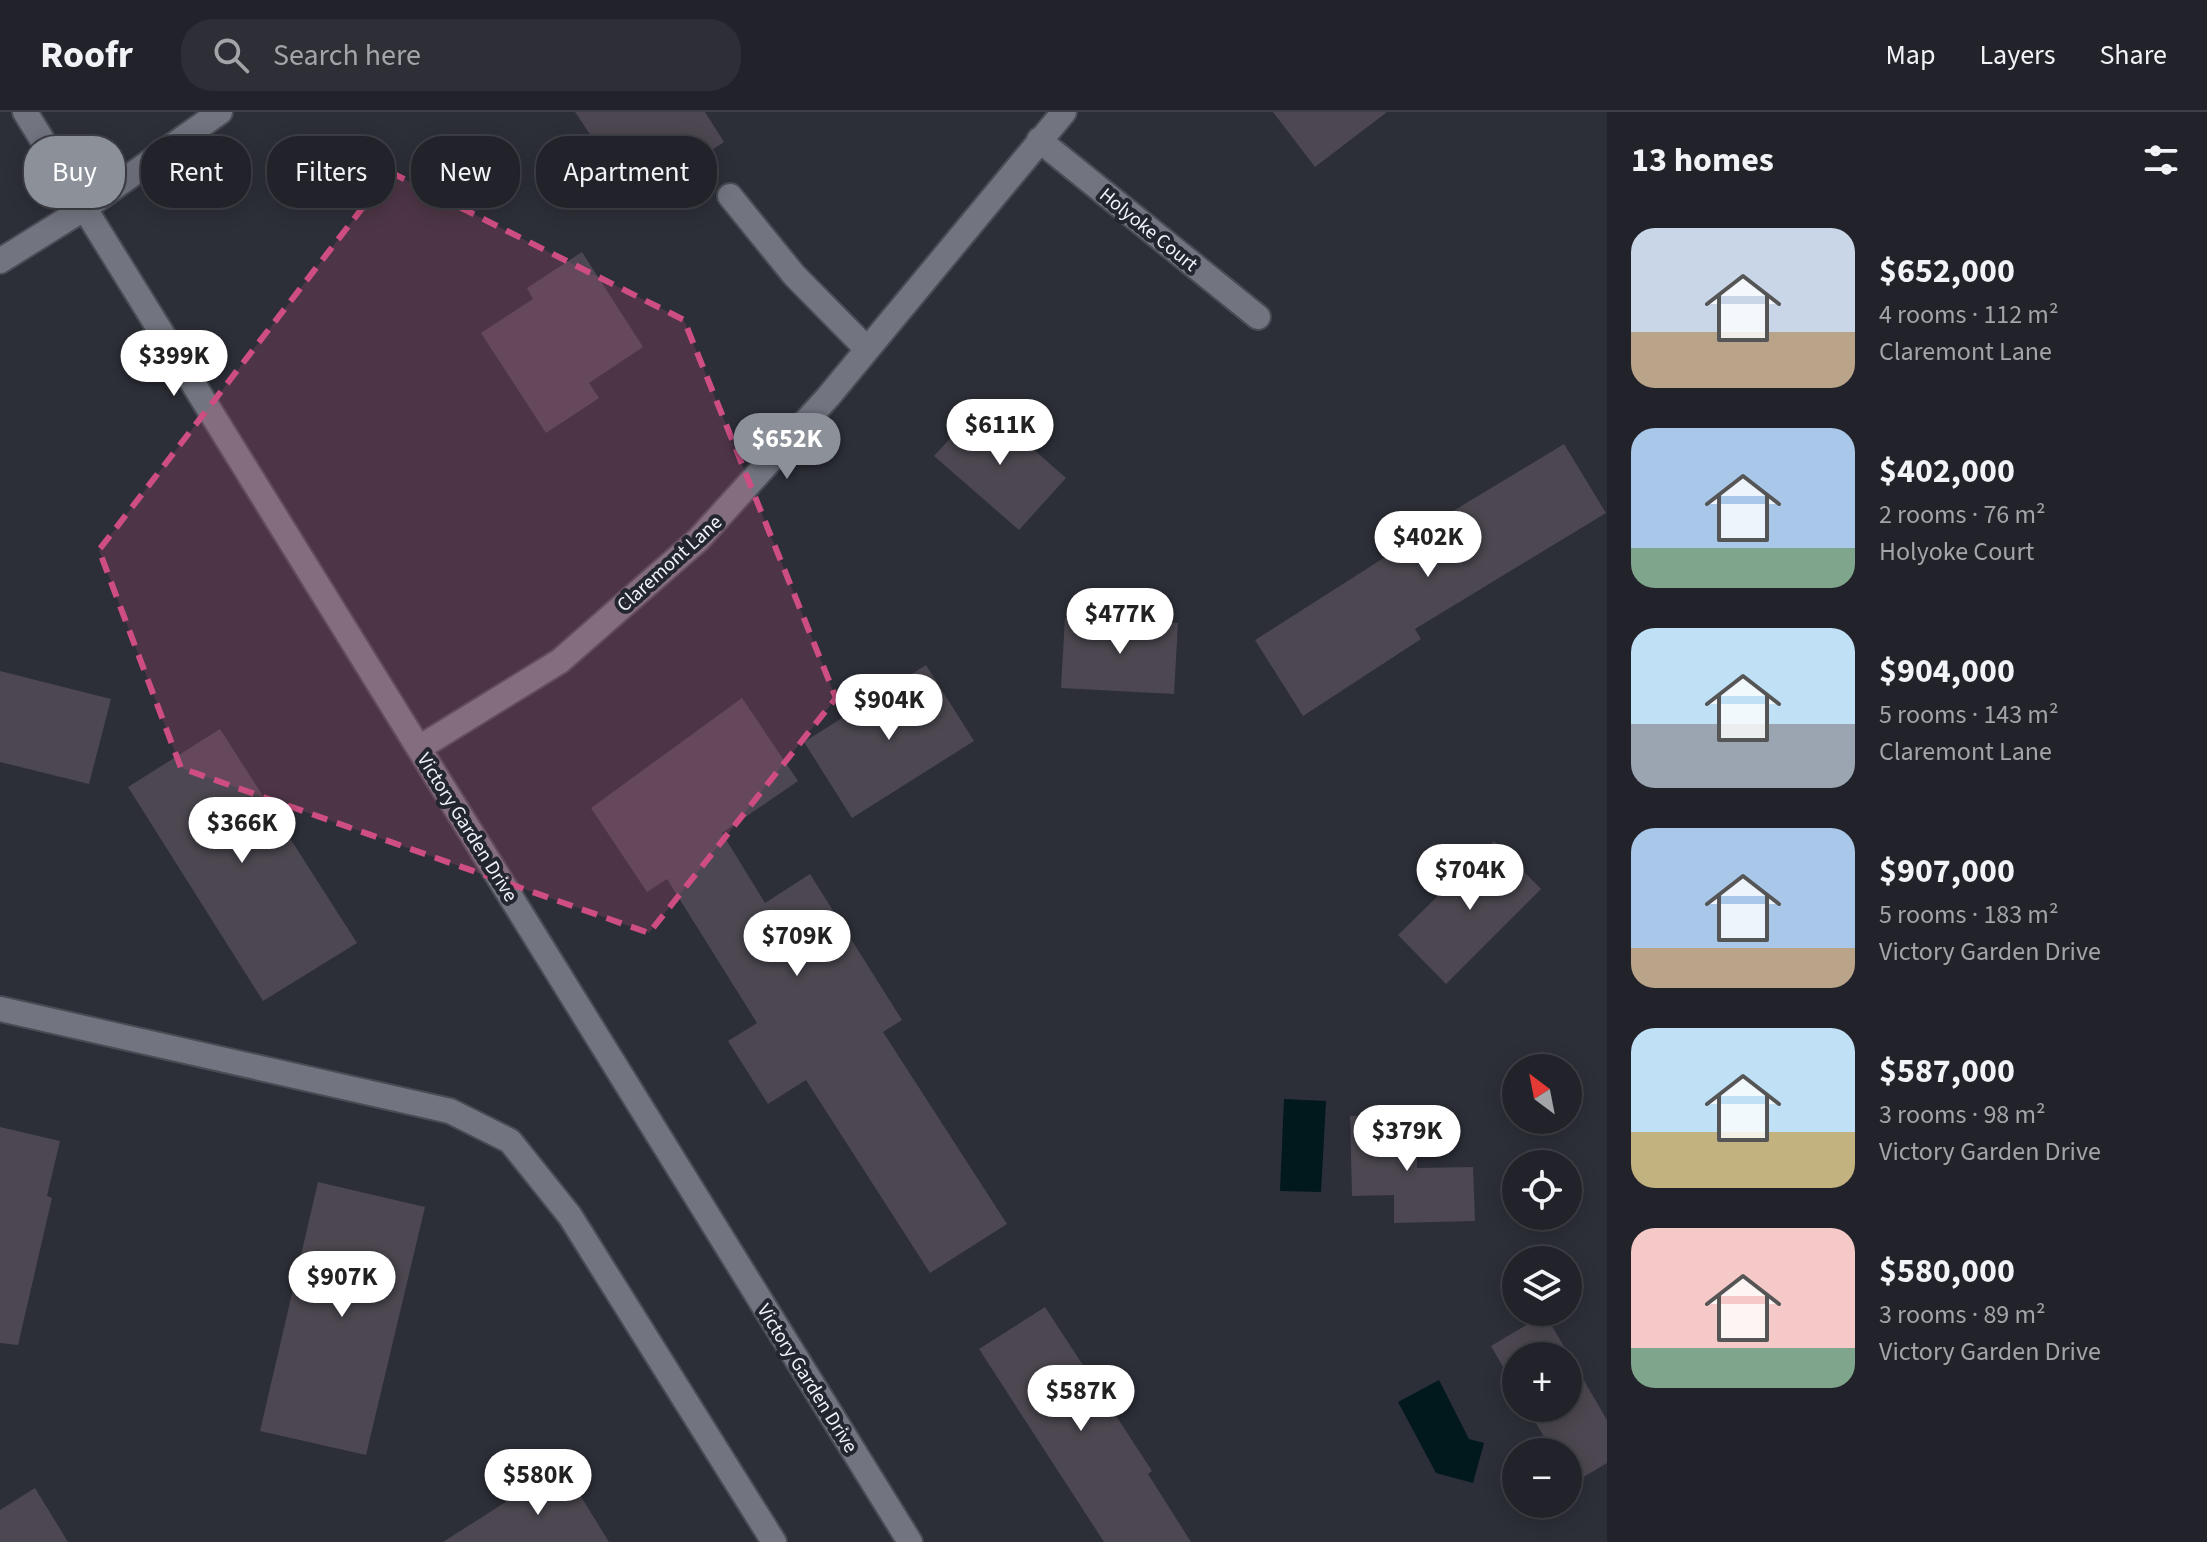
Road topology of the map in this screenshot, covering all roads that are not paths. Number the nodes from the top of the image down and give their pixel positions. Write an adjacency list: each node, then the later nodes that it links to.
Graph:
1 (25, 112): 4 (street, Victory Garden Drive)
2 (220, 112): 6 (street)
3 (1064, 112): 5 (street, Claremont Lane)
4 (40, 136)
5 (1039, 140): 10 (street, Holyoke Court); 11 (street, Claremont Lane)
6 (125, 180)
7 (730, 196): 11 (street)
8 (85, 208): 9 (street); 12 (street, Victory Garden Drive)
9 (0, 261)
10 (1258, 317)
11 (867, 349): 12 (street, Claremont Lane)
12 (419, 748): 15 (street, Victory Garden Drive)
13 (0, 1009): 14 (street)
14 (774, 1542)
15 (910, 1542)

